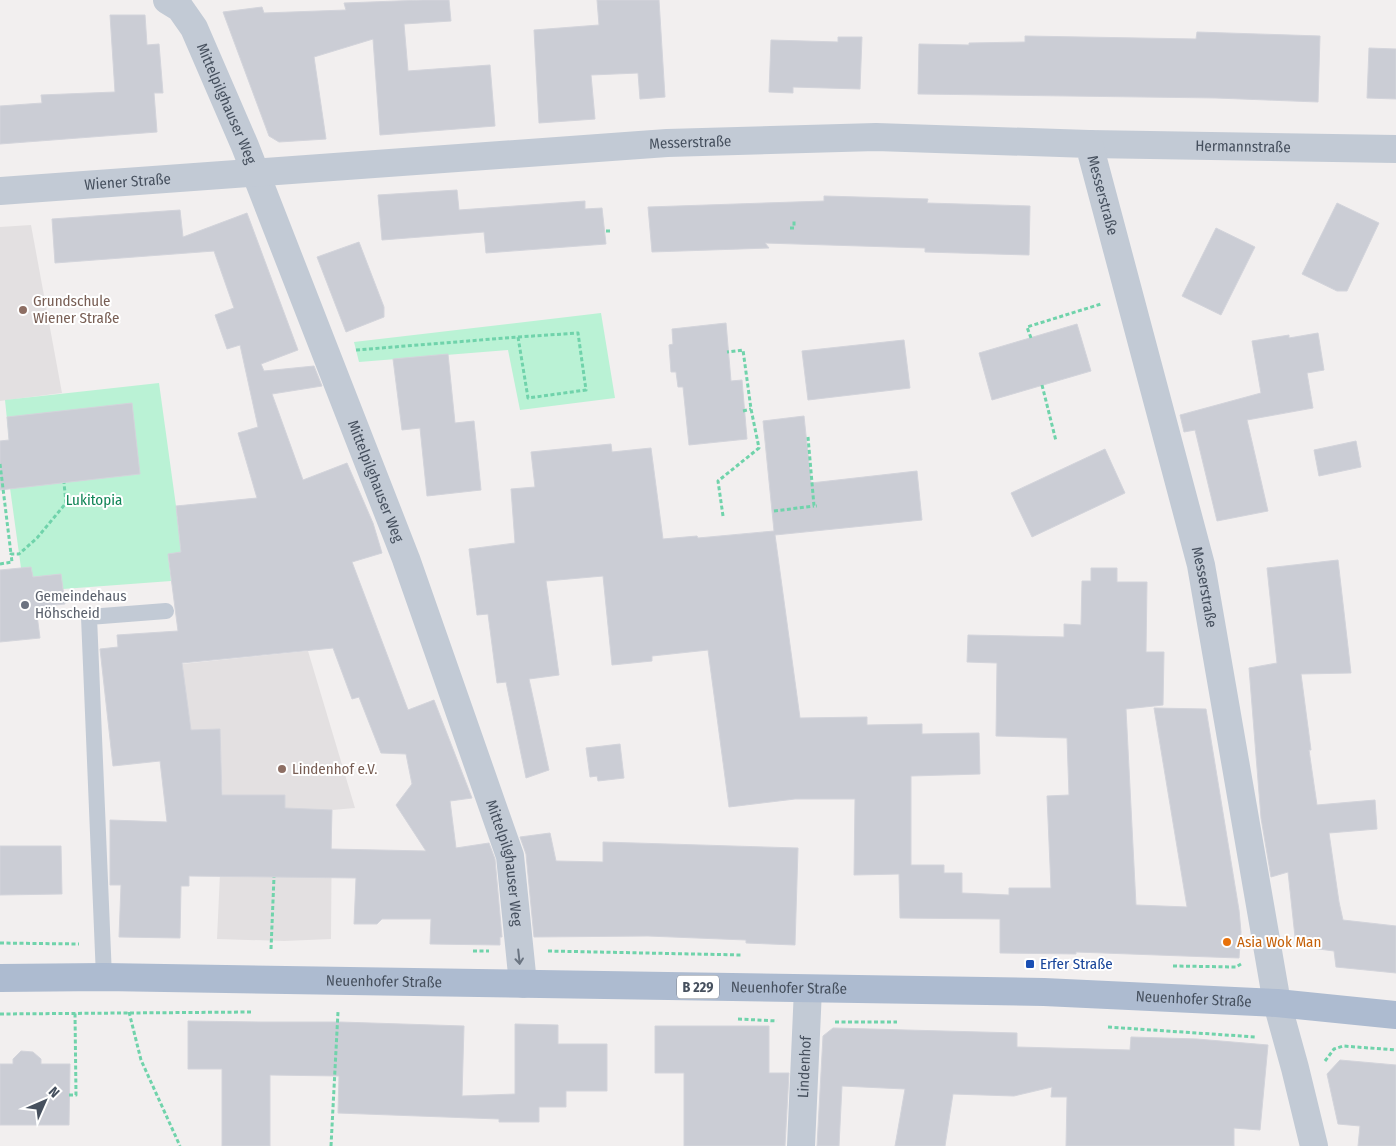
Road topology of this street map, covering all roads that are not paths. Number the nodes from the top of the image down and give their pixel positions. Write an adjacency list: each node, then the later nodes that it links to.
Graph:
1 (182, 3): 4 (street, Mittelpilghauser Weg)
2 (1089, 144): 3 (street, Hermannstraße); 4 (street, Messerstraße); 11 (street, Messerstraße)
3 (1396, 149)
4 (255, 173): 5 (street, Wiener Straße); 9 (street, Mittelpilghauser Weg, one-way to 9)
5 (0, 191)
6 (166, 611): 7 (lane)
7 (104, 977): 8 (main road, Neuenhofer Straße / B 229); 9 (main road, Neuenhofer Straße / B 229)
8 (0, 978)
9 (523, 984): 10 (main road, Neuenhofer Straße / B 229)
10 (808, 989): 11 (main road, Neuenhofer Straße / B 229); 13 (street, Lindenhof)
11 (1277, 1003): 12 (main road, Neuenhofer Straße / B 229); 14 (street)
12 (1396, 1015)
13 (801, 1146)
14 (1314, 1146)

